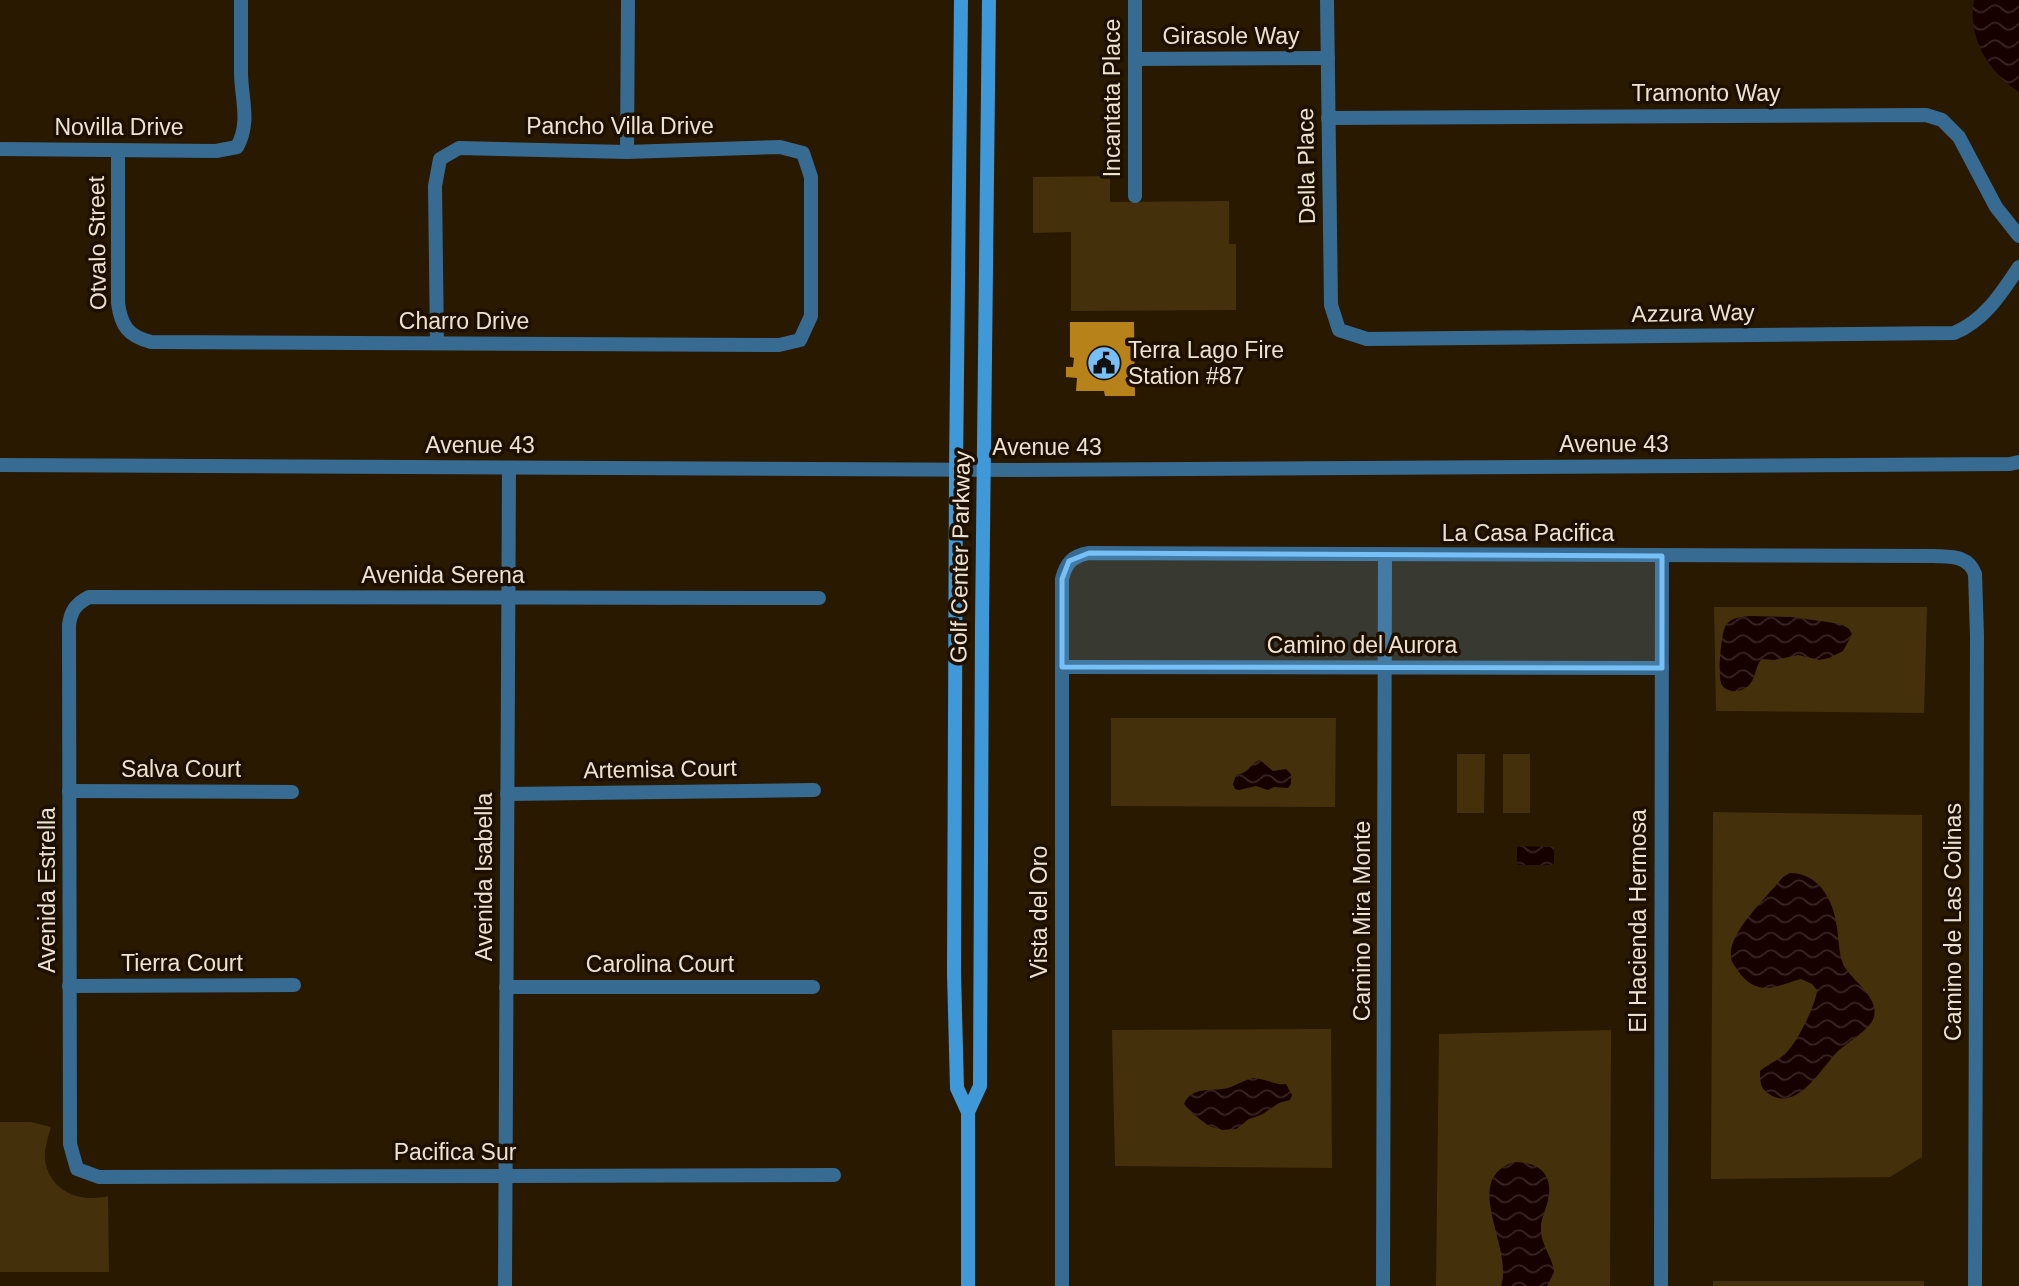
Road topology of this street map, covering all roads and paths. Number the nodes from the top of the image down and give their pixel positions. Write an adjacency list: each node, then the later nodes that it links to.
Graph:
1 (242, 0): 11 (street, Novilla Drive)
2 (628, 0): 12 (street)
3 (961, 0): 23 (main road, Golf Center Parkway)
4 (989, 0): 24 (main road, Golf Center Parkway)
5 (1135, 0): 8 (street, Incantata Place)
6 (1327, 0): 7 (street, Della Place)
7 (1328, 58): 8 (street, Girasole Way); 9 (street, Della Place)
8 (1135, 59): 13 (street, Incantata Place)
9 (1328, 118): 14 (street, Tramonto Way); 16 (street, Della Place)
10 (0, 149): 11 (street, Novilla Drive)
11 (118, 150): 17 (street, Otvalo Street)
12 (627, 152): 18 (street, Pancho Villa Drive); 19 (street, Pancho Villa Drive)
13 (1135, 196)
14 (2019, 236)
15 (2019, 267): 16 (street, Azzura Way)
16 (1339, 330)
17 (128, 333): 19 (street, Charro Drive)
18 (800, 340): 19 (street, Charro Drive)
19 (437, 343)
20 (0, 465): 22 (street, Avenue 43)
21 (2016, 465): 24 (street, Avenue 43)
22 (509, 468): 23 (street, Avenue 43); 29 (street, Avenida Isabella)
23 (956, 470): 24 (street, Avenue 43); 43 (main road, Golf Center Parkway)
24 (984, 470): 43 (main road, Golf Center Parkway)
25 (1089, 553): 26 (street, La Casa Pacifica); 32 (street, Vista del Oro)
26 (1385, 555): 27 (street, La Casa Pacifica); 33 (street, Camino Mira Monte)
27 (1662, 556): 28 (street, La Casa Pacifica); 34 (street, El Hacienda Hermosa)
28 (1966, 561): 52 (street, Camino de Las Colinas)
29 (508, 598): 30 (street, Avenida Serena); 31 (street, Avenida Serena); 38 (street, Avenida Isabella)
30 (819, 598)
31 (71, 611): 36 (street, Avenida Estrella)
32 (1062, 667): 33 (street, Camino del Aurora); 49 (street, Vista del Oro)
33 (1385, 667): 34 (street, Camino del Aurora); 50 (street, Camino Mira Monte)
34 (1662, 668): 51 (street, El Hacienda Hermosa)
35 (814, 790): 38 (street, Artemisa Court)
36 (69, 791): 37 (street, Salva Court); 40 (street, Avenida Estrella)
37 (292, 792)
38 (507, 794): 41 (street, Avenida Isabella)
39 (294, 985): 40 (street, Tierra Court)
40 (69, 986): 44 (street, Avenida Estrella)
41 (506, 987): 42 (street, Carolina Court); 45 (street, Avenida Isabella)
42 (813, 987)
43 (968, 1112): 48 (main road, Golf Center Parkway)
44 (77, 1169): 45 (street, Pacifica Sur)
45 (505, 1175): 46 (street, Pacifica Sur); 47 (street, Avenida Isabella)
46 (834, 1175)
47 (505, 1286)
48 (968, 1286)
49 (1062, 1286)
50 (1383, 1286)
51 (1661, 1286)
52 (1975, 1286)

